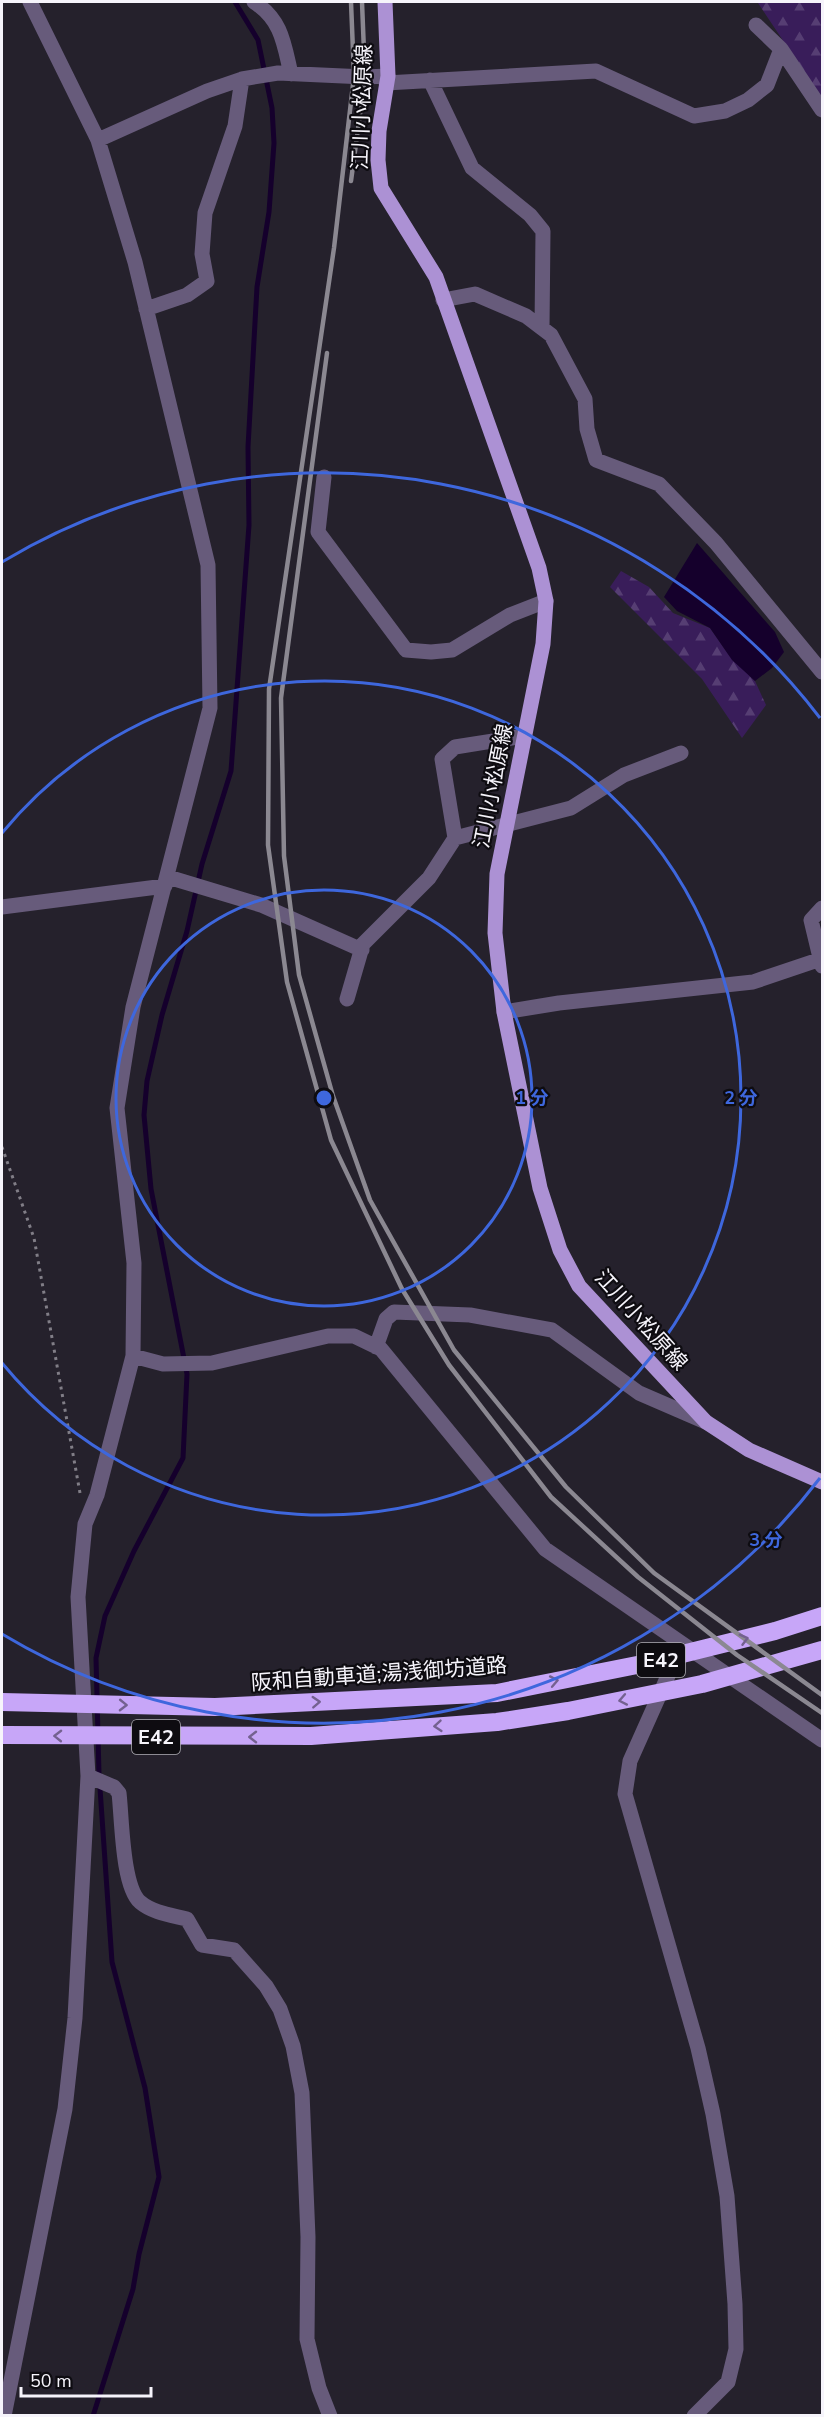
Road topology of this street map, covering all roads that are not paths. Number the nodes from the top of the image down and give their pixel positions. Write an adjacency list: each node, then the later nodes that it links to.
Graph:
1 (30, 2): 11 (street)
2 (254, 2): 6 (street)
3 (385, 2): 8 (main road, 江川小松原線)
4 (756, 25): 5 (street)
5 (781, 50): 9 (street); 10 (street)
6 (285, 74): 7 (street); 8 (street)
7 (242, 79): 11 (street); 13 (street)
8 (387, 79): 9 (street); 12 (main road, 江川小松原線)
9 (430, 81): 14 (street)
10 (822, 110)
11 (98, 140): 13 (street)
12 (443, 300): 14 (street); 16 (main road, 江川小松原線)
13 (146, 309): 22 (street)
14 (542, 328): 17 (street)
15 (324, 477): 16 (street)
16 (546, 601): 18 (main road, 江川小松原線)
17 (822, 672)
18 (524, 736): 20 (main road, 江川小松原線); 21 (street)
19 (681, 753): 20 (street)
20 (506, 825): 21 (street); 28 (main road, 江川小松原線)
21 (455, 838): 25 (street)
22 (166, 882): 23 (street); 25 (street); 30 (street)
23 (2, 907)
24 (822, 908): 26 (street)
25 (362, 950): 27 (street)
26 (822, 962): 28 (street)
27 (347, 999)
28 (504, 1012): 31 (main road, 江川小松原線)
29 (376, 1347): 30 (street); 31 (street); 34 (street)
30 (133, 1356): 39 (street)
31 (706, 1422): 32 (main road, 江川小松原線)
32 (822, 1482)
33 (822, 1616): 36 (highway, 阪和自動車道;湯浅御坊道路 / E42, one-way to 33)
34 (683, 1644): 38 (street); 42 (street)
35 (822, 1650): 37 (highway, E42, one-way to 37)
36 (2, 1702)
37 (2, 1735)
38 (822, 1740)
39 (88, 1776): 40 (street); 41 (street)
40 (4, 2415)
41 (330, 2415)
42 (693, 2415)

